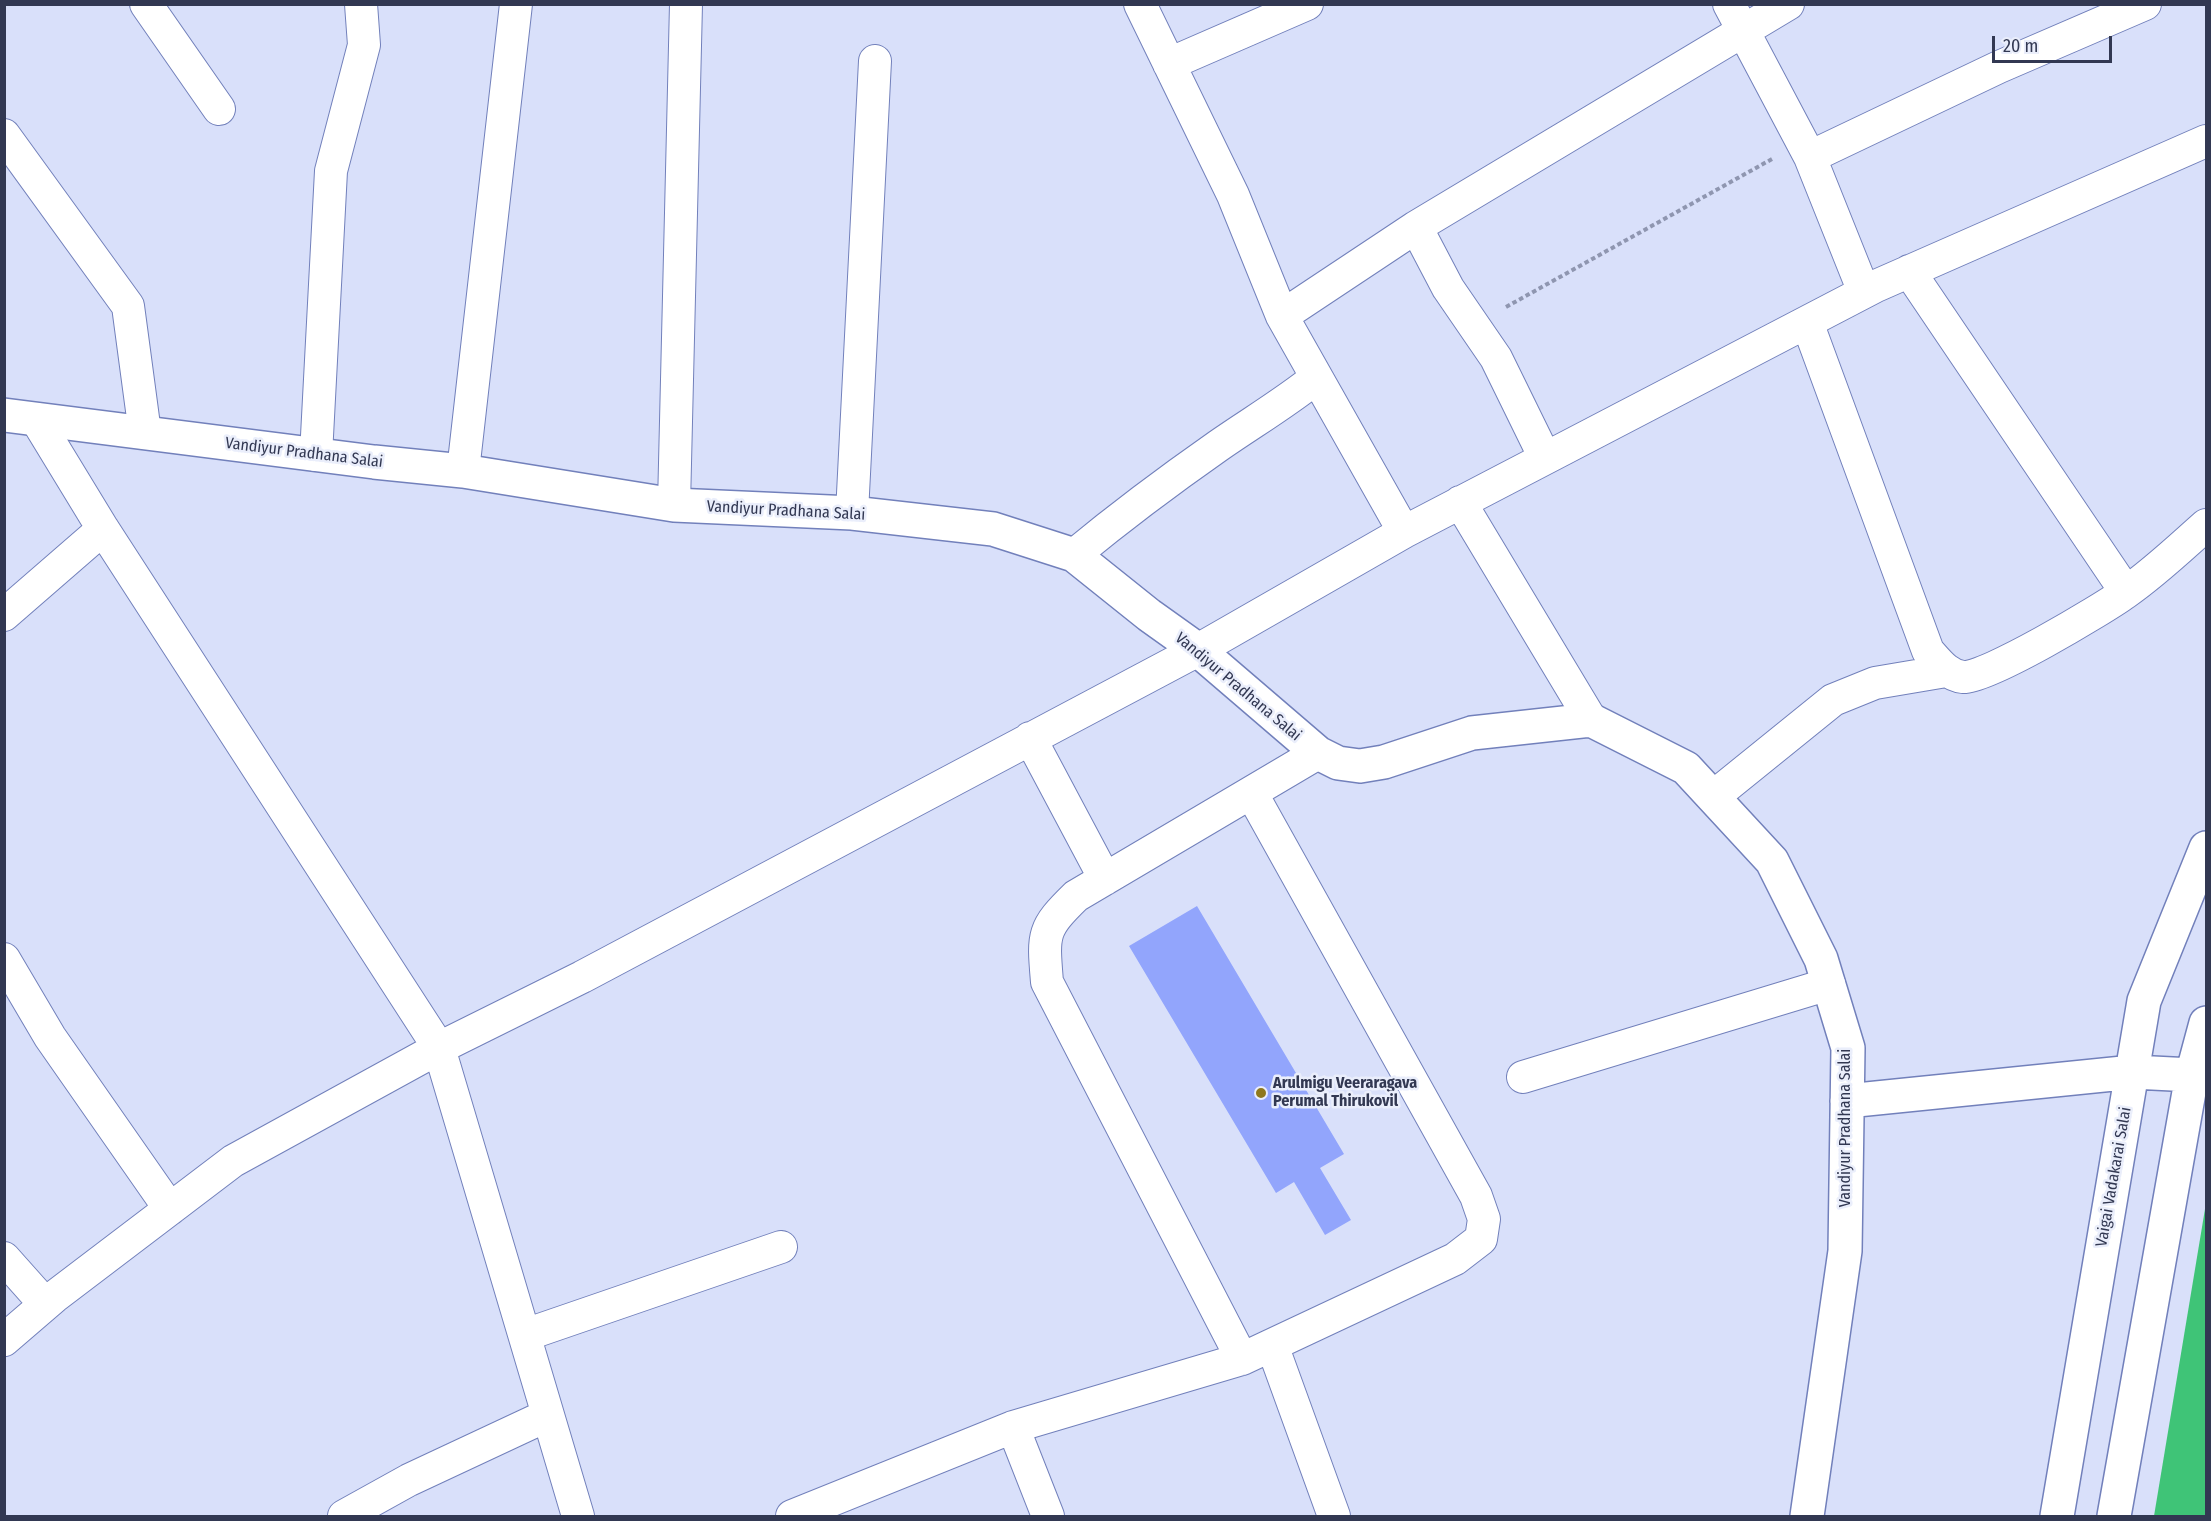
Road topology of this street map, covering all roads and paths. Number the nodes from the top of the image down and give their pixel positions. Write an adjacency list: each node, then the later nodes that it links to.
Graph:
1 (146, 4): 13 (street)
2 (362, 4): 27 (street)
3 (516, 4): 29 (street)
4 (686, 4): 31 (street)
5 (1140, 4): 12 (street)
6 (1306, 4): 12 (street)
7 (1729, 4): 10 (street)
8 (1788, 4): 10 (street)
9 (2145, 4): 16 (street)
10 (1745, 33): 16 (street); 17 (street)
11 (875, 61): 32 (street)
12 (1169, 64): 20 (street)
13 (219, 109)
14 (4, 135): 26 (street)
15 (2206, 141): 18 (street)
16 (1807, 150): 19 (street); 22 (path)
17 (1416, 227): 20 (street); 22 (street)
18 (1909, 271): 19 (street); 37 (street)
19 (1864, 292): 21 (street)
20 (1282, 316): 23 (street)
21 (1807, 322): 28 (street); 40 (street)
22 (1473, 325): 28 (street)
23 (1316, 378): 35 (street); 36 (street)
24 (4, 415): 25 (street, Vandiyur Pradhana Salai)
25 (36, 419): 26 (street, Vandiyur Pradhana Salai); 34 (street)
26 (146, 433): 27 (street, Vandiyur Pradhana Salai)
27 (316, 455): 29 (street, Vandiyur Pradhana Salai)
28 (1545, 458): 30 (street)
29 (463, 471): 31 (street, Vandiyur Pradhana Salai)
30 (1460, 502): 35 (street); 41 (street)
31 (674, 505): 32 (street, Vandiyur Pradhana Salai)
32 (852, 513): 36 (street, Vandiyur Pradhana Salai)
33 (2206, 525): 37 (street)
34 (103, 529): 38 (street); 51 (street)
35 (1404, 532): 39 (street)
36 (1074, 555): 39 (street, Vandiyur Pradhana Salai)
37 (2126, 592): 40 (street)
38 (4, 615)
39 (1198, 650): 42 (street); 43 (street, Vandiyur Pradhana Salai)
40 (1946, 671): 45 (street)
41 (1591, 720): 43 (street, Vandiyur Pradhana Salai); 45 (street, Vandiyur Pradhana Salai)
42 (1030, 738): 47 (street); 51 (street)
43 (1318, 753): 44 (street)
44 (1252, 794): 47 (street); 62 (street)
45 (1713, 797): 49 (street, Vandiyur Pradhana Salai)
46 (2206, 848): 52 (street, Vaigai Vadakarai Salai)
47 (1105, 879): 63 (street)
48 (4, 959): 56 (street)
49 (1829, 984): 54 (street); 55 (street, Vandiyur Pradhana Salai)
50 (2206, 1023): 53 (street)
51 (439, 1048): 56 (street); 60 (street)
52 (2133, 1072): 53 (street); 55 (street); 73 (street, Vaigai Vadakarai Salai)
53 (2192, 1075): 74 (street)
54 (1523, 1077)
55 (1848, 1101): 72 (street, Vandiyur Pradhana Salai)
56 (170, 1209): 59 (street)
57 (781, 1247): 60 (street)
58 (4, 1257): 59 (street)
59 (45, 1304): 61 (street)
60 (525, 1335): 64 (street)
61 (4, 1340)
62 (1272, 1345): 63 (street); 71 (street)
63 (1242, 1359): 65 (street)
64 (548, 1415): 67 (street); 68 (street)
65 (1013, 1427): 66 (street); 70 (street)
66 (837, 1508): 69 (street)
67 (345, 1516)
68 (578, 1516)
69 (792, 1516)
70 (1048, 1516)
71 (1334, 1516)
72 (1807, 1516)
73 (2057, 1516)
74 (2114, 1516)

